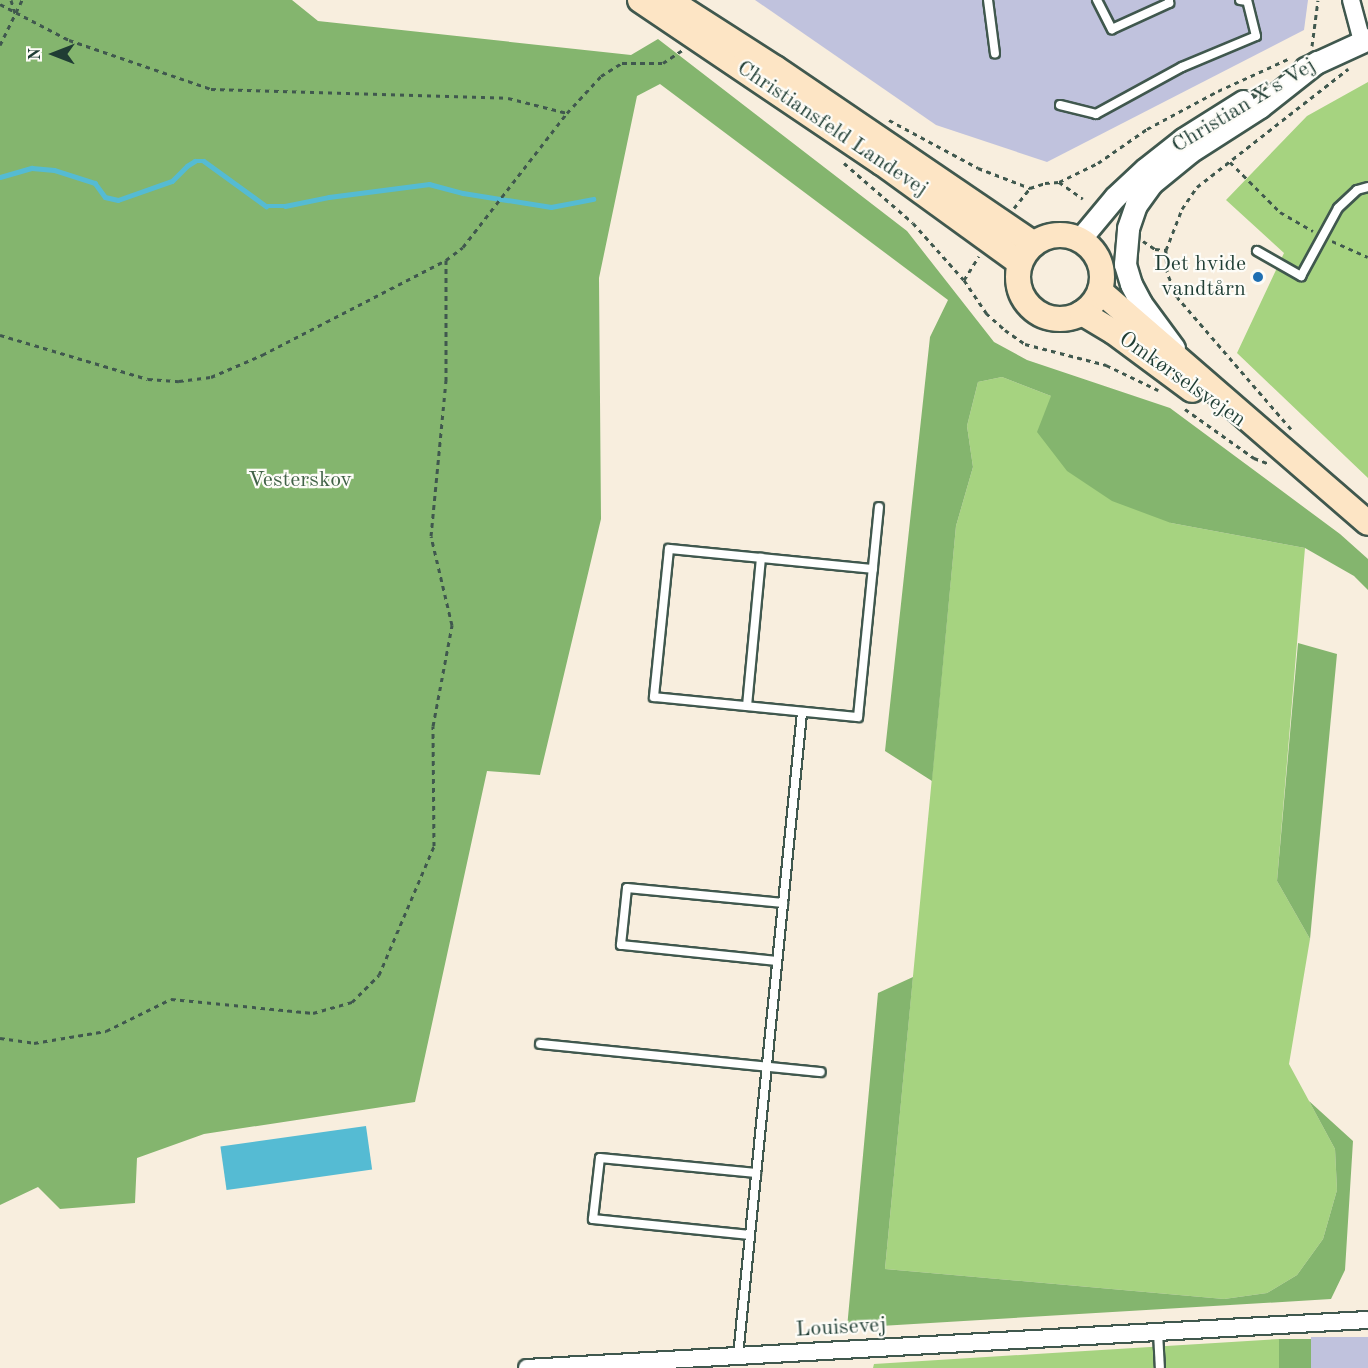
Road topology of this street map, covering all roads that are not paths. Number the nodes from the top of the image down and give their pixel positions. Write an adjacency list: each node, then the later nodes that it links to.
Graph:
1 (640, 0): 16 (main road, Christiansfeld Landevej)
2 (669, 0): 14 (main road, Christiansfeld Landevej)
3 (988, 0): 9 (lane)
4 (1097, 0): 5 (lane)
5 (1169, 0)
6 (1240, 0): 11 (lane)
7 (1351, 0): 8 (street)
8 (1365, 40): 10 (street, Christian X's Vej)
9 (995, 54)
10 (1315, 55): 13 (street, Christian X's Vej); 19 (street)
11 (1060, 105)
12 (1368, 187): 15 (lane)
13 (1080, 239): 14 (main road); 17 (main road)
14 (1034, 244): 16 (main road)
15 (1257, 251)
16 (1020, 263): 18 (main road)
17 (1100, 291): 18 (main road); 19 (main road, Omkørselsvejen)
18 (1082, 313): 20 (main road, Omkørselsvejen)
19 (1184, 364): 20 (main road, Omkørselsvejen)
20 (1286, 452): 22 (main road, Omkørselsvejen)
21 (879, 507): 24 (lane)
22 (1368, 523)
23 (762, 558): 24 (lane); 25 (lane); 25 (lane)
24 (873, 569): 26 (lane)
25 (747, 706): 26 (lane)
26 (802, 712): 27 (lane)
27 (783, 903): 28 (lane); 28 (lane)
28 (777, 961): 30 (lane)
29 (540, 1044): 30 (lane)
30 (766, 1067): 31 (lane); 32 (lane)
31 (821, 1072)
32 (756, 1173): 33 (lane); 33 (lane)
33 (750, 1235): 36 (lane)
34 (1368, 1320): 35 (street, Louisevej)
35 (1158, 1332): 36 (street, Louisevej); 38 (lane)
36 (738, 1356): 37 (street, Louisevej)
37 (527, 1368)
38 (1160, 1368)

